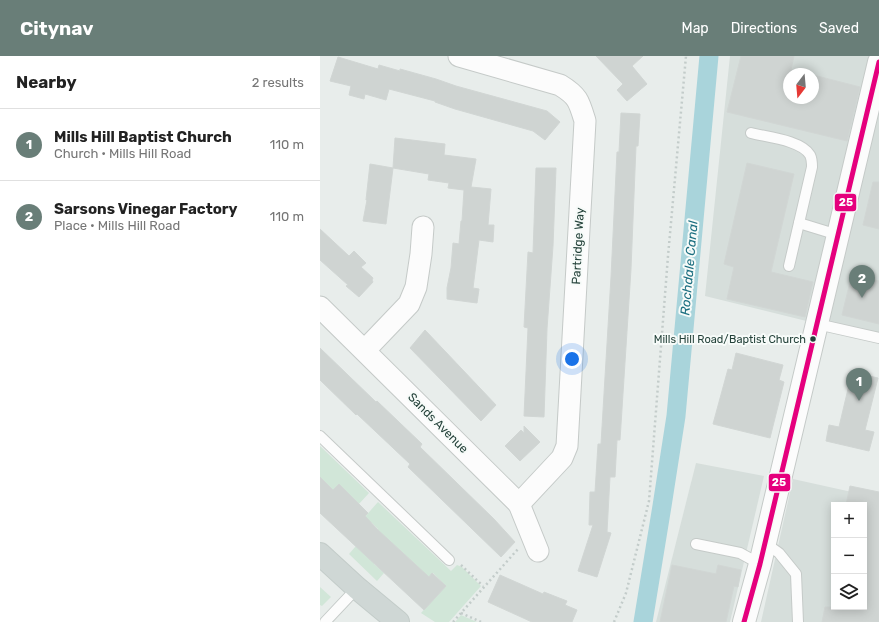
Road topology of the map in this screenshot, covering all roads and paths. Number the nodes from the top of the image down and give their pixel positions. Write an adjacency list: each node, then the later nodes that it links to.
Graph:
1 (459, 56): 14 (street, Partridge Way)
2 (686, 56): 28 (path)
3 (879, 62): 7 (street)
4 (751, 133): 5 (lane)
5 (799, 223): 7 (lane); 8 (lane)
6 (423, 227): 12 (street)
7 (838, 235): 10 (street)
8 (789, 266)
9 (320, 307): 12 (street, Sands Avenue)
10 (817, 324): 11 (lane); 16 (street)
11 (879, 338)
12 (366, 350): 14 (street, Sands Avenue)
13 (320, 436): 19 (lane)
14 (518, 504): 15 (street, Sands Avenue)
15 (534, 543): 21 (path)
16 (765, 543): 20 (street); 30 (lane)
17 (696, 544): 20 (lane)
18 (320, 554): 22 (main road)
19 (449, 560): 21 (path)
20 (760, 564): 29 (street)
21 (484, 586): 23 (path)
22 (357, 588): 24 (lane); 25 (main road)
23 (460, 613): 26 (path); 27 (path)
24 (325, 622)
25 (398, 622)
26 (452, 622)
27 (481, 622)
28 (614, 622)
29 (744, 622)
30 (798, 622)

